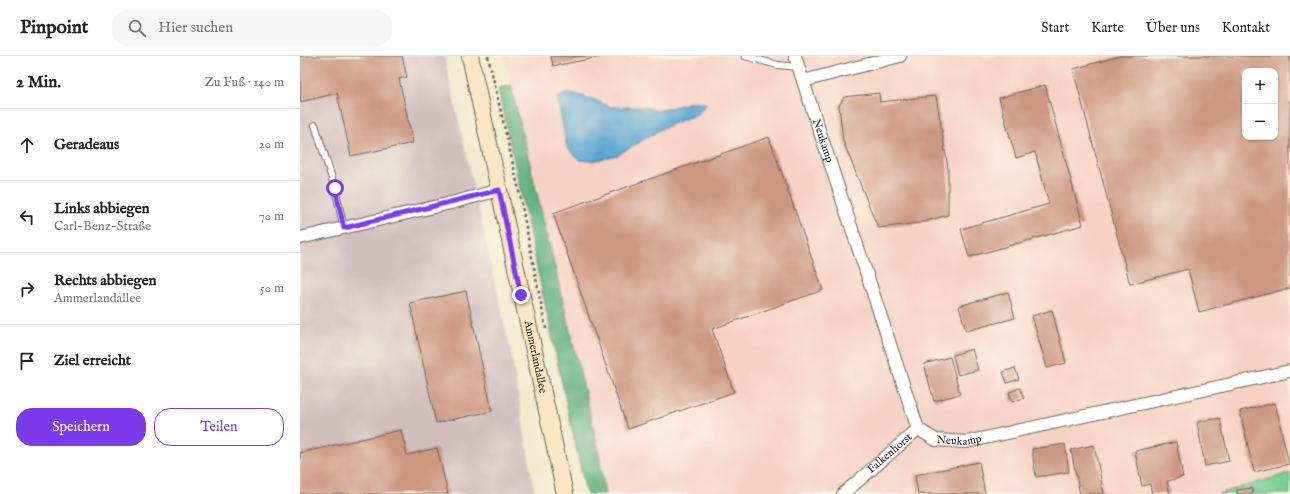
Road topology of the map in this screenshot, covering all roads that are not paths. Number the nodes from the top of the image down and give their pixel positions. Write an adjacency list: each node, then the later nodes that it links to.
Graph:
1 (470, 56): 7 (main road, Ammerlandallee)
2 (745, 56): 4 (lane)
3 (900, 56): 5 (street)
4 (797, 62): 5 (street, Neukamp)
5 (804, 81): 11 (street, Neukamp)
6 (315, 125): 8 (lane)
7 (499, 190): 8 (street); 12 (main road, Ammerlandallee)
8 (344, 228): 9 (street)
9 (300, 238)
10 (1290, 371): 11 (street, Neukamp)
11 (918, 429): 13 (street, Falkenhorst)
12 (565, 494)
13 (843, 494)

